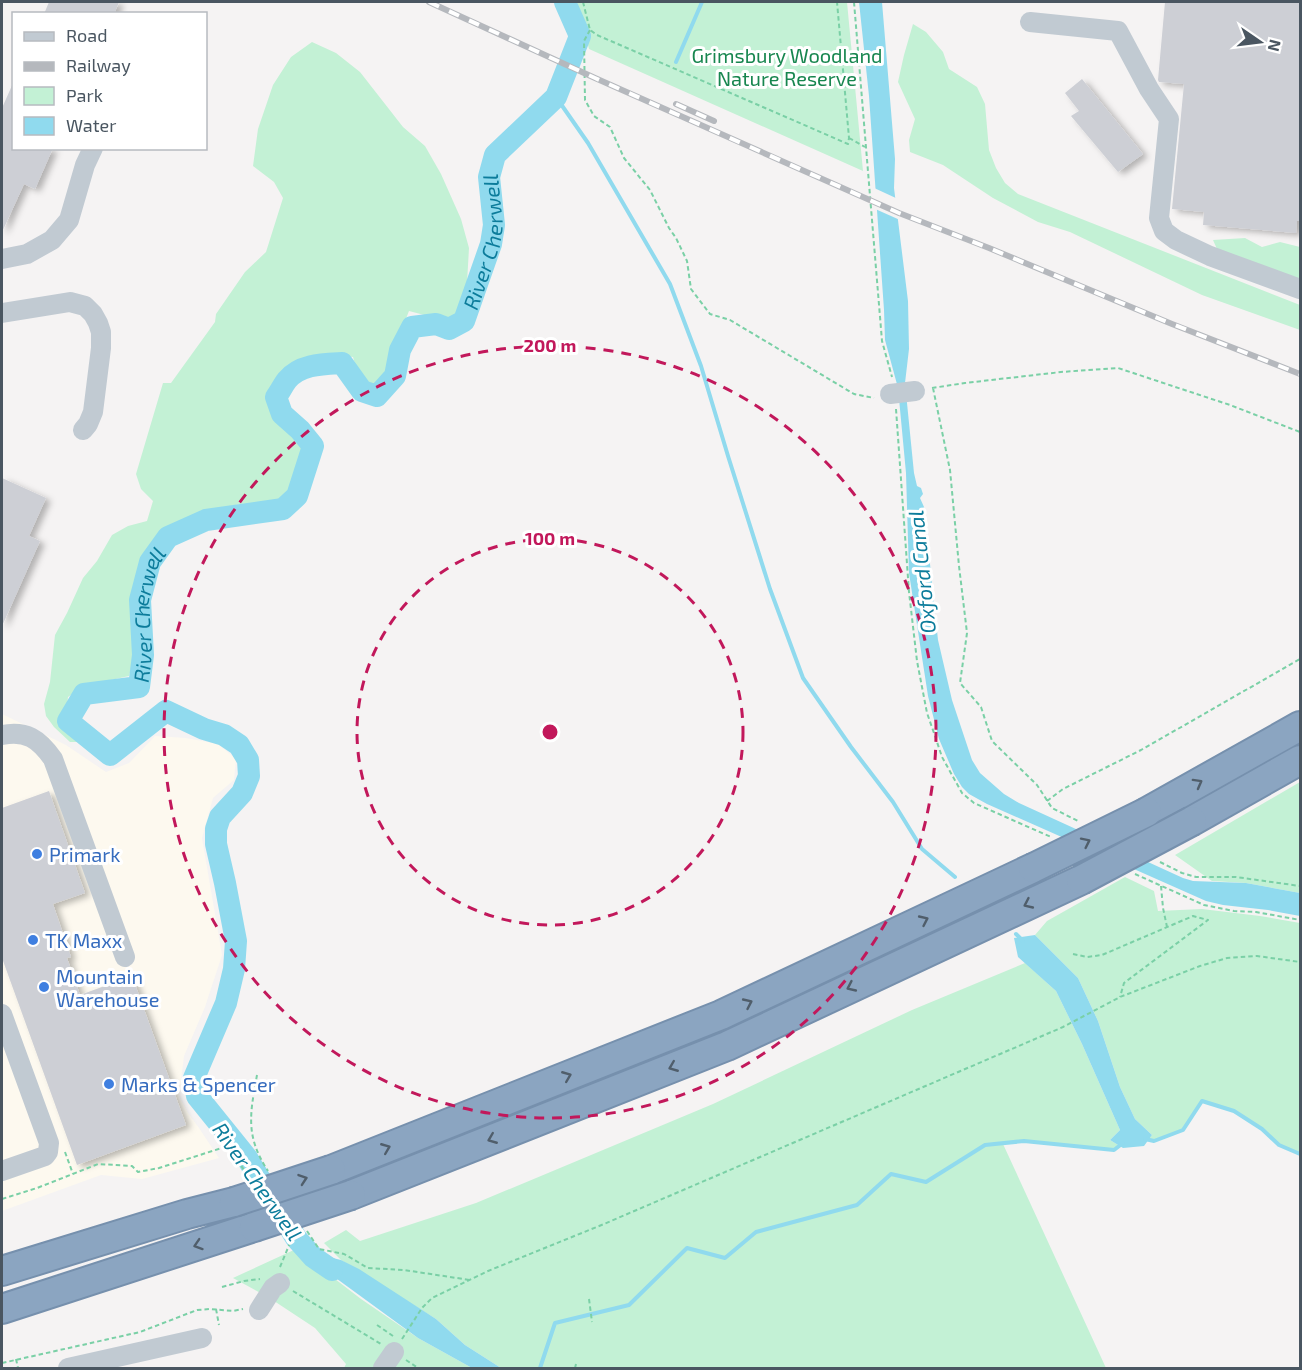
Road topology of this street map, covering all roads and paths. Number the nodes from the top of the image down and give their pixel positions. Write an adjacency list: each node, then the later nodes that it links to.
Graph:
1 (583, 2): 5 (path)
2 (837, 2): 6 (path)
3 (854, 2): 7 (path)
4 (1030, 22): 10 (lane)
5 (590, 30): 6 (path); 13 (path)
6 (849, 138): 7 (path)
7 (866, 148): 13 (path)
8 (92, 150): 9 (lane)
9 (2, 259)
10 (1300, 289)
11 (2, 313): 14 (lane)
12 (924, 389): 13 (lane, bridge); 15 (path); 20 (path)
13 (893, 395): 22 (path)
14 (83, 430)
15 (1300, 432)
16 (1300, 659): 20 (path)
17 (1300, 726): 39 (highway, one-way to 17, bridge)
18 (2, 735): 30 (lane)
19 (1300, 760): 47 (highway, one-way to 47, bridge)
20 (1047, 801): 21 (path)
21 (1082, 823)
22 (1052, 837)
23 (1152, 858): 26 (path)
24 (1128, 871): 25 (path)
25 (1161, 886): 27 (path); 28 (path)
26 (1300, 886)
27 (1300, 920)
28 (1167, 927): 29 (path); 32 (path)
29 (1072, 954)
30 (125, 957)
31 (1300, 962): 32 (path)
32 (1120, 997): 52 (path)
33 (2, 1014): 36 (lane)
34 (228, 1146): 37 (path)
35 (65, 1152): 37 (path)
36 (2, 1171)
37 (73, 1174): 38 (path)
38 (2, 1199)
39 (187, 1214): 41 (highway); 42 (highway)
40 (290, 1243): 43 (path)
41 (2, 1257)
42 (2, 1271)
43 (279, 1280): 44 (path); 46 (lane); 54 (path)
44 (222, 1287)
45 (589, 1299): 49 (path)
46 (261, 1307): 48 (path)
47 (2, 1309)
48 (216, 1309): 50 (path); 55 (path)
49 (592, 1322)
50 (219, 1325)
51 (377, 1325): 54 (path)
52 (407, 1331)
53 (202, 1338): 59 (lane)
54 (390, 1352): 60 (path)
55 (16, 1359): 56 (path); 58 (path)
56 (2, 1363)
57 (576, 1364): 61 (path)
58 (18, 1368)
59 (68, 1368)
60 (418, 1368)
61 (576, 1368)

